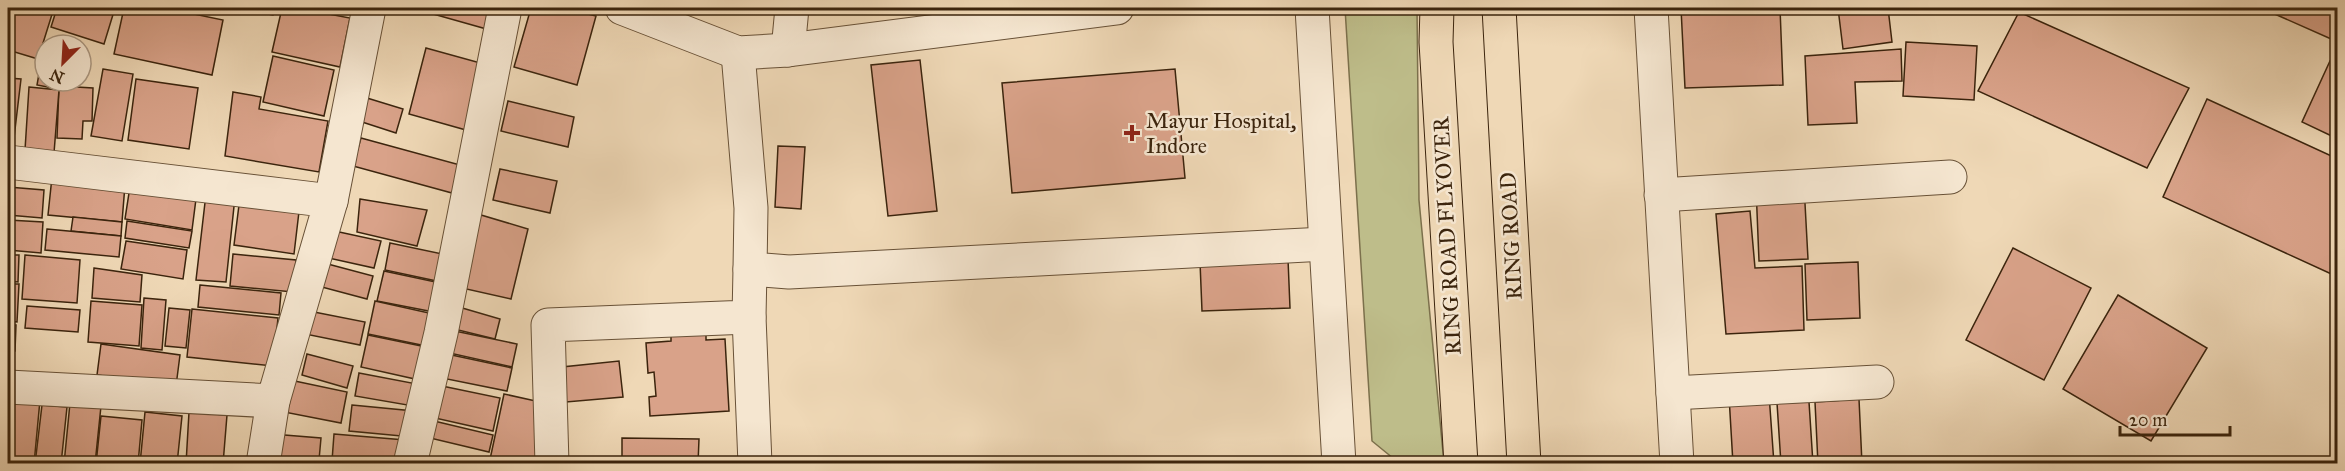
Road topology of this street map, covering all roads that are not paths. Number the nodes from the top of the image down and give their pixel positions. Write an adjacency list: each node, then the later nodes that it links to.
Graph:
1 (369, 8): 15 (street)
2 (505, 8): 24 (street)
3 (622, 8): 11 (street)
4 (792, 8): 10 (street)
5 (1118, 8): 10 (street)
6 (1312, 8): 16 (street)
7 (1437, 8): 28 (main road, RING ROAD FLYOVER)
8 (1499, 8): 29 (main road, RING ROAD)
9 (1651, 8): 14 (street)
10 (788, 50): 11 (street)
11 (738, 53): 17 (street)
12 (8, 162): 15 (street)
13 (1950, 177): 14 (street)
14 (1661, 195): 21 (street)
15 (331, 201): 22 (street)
16 (1326, 244): 17 (street); 27 (street)
17 (750, 269): 18 (street)
18 (748, 317): 25 (street); 26 (street)
19 (1877, 382): 21 (street)
20 (8, 387): 22 (street)
21 (1673, 393): 30 (street)
22 (273, 401): 23 (street)
23 (263, 464)
24 (410, 464)
25 (552, 464)
26 (755, 464)
27 (1339, 464)
28 (1461, 464)
29 (1524, 464)
30 (1677, 464)

